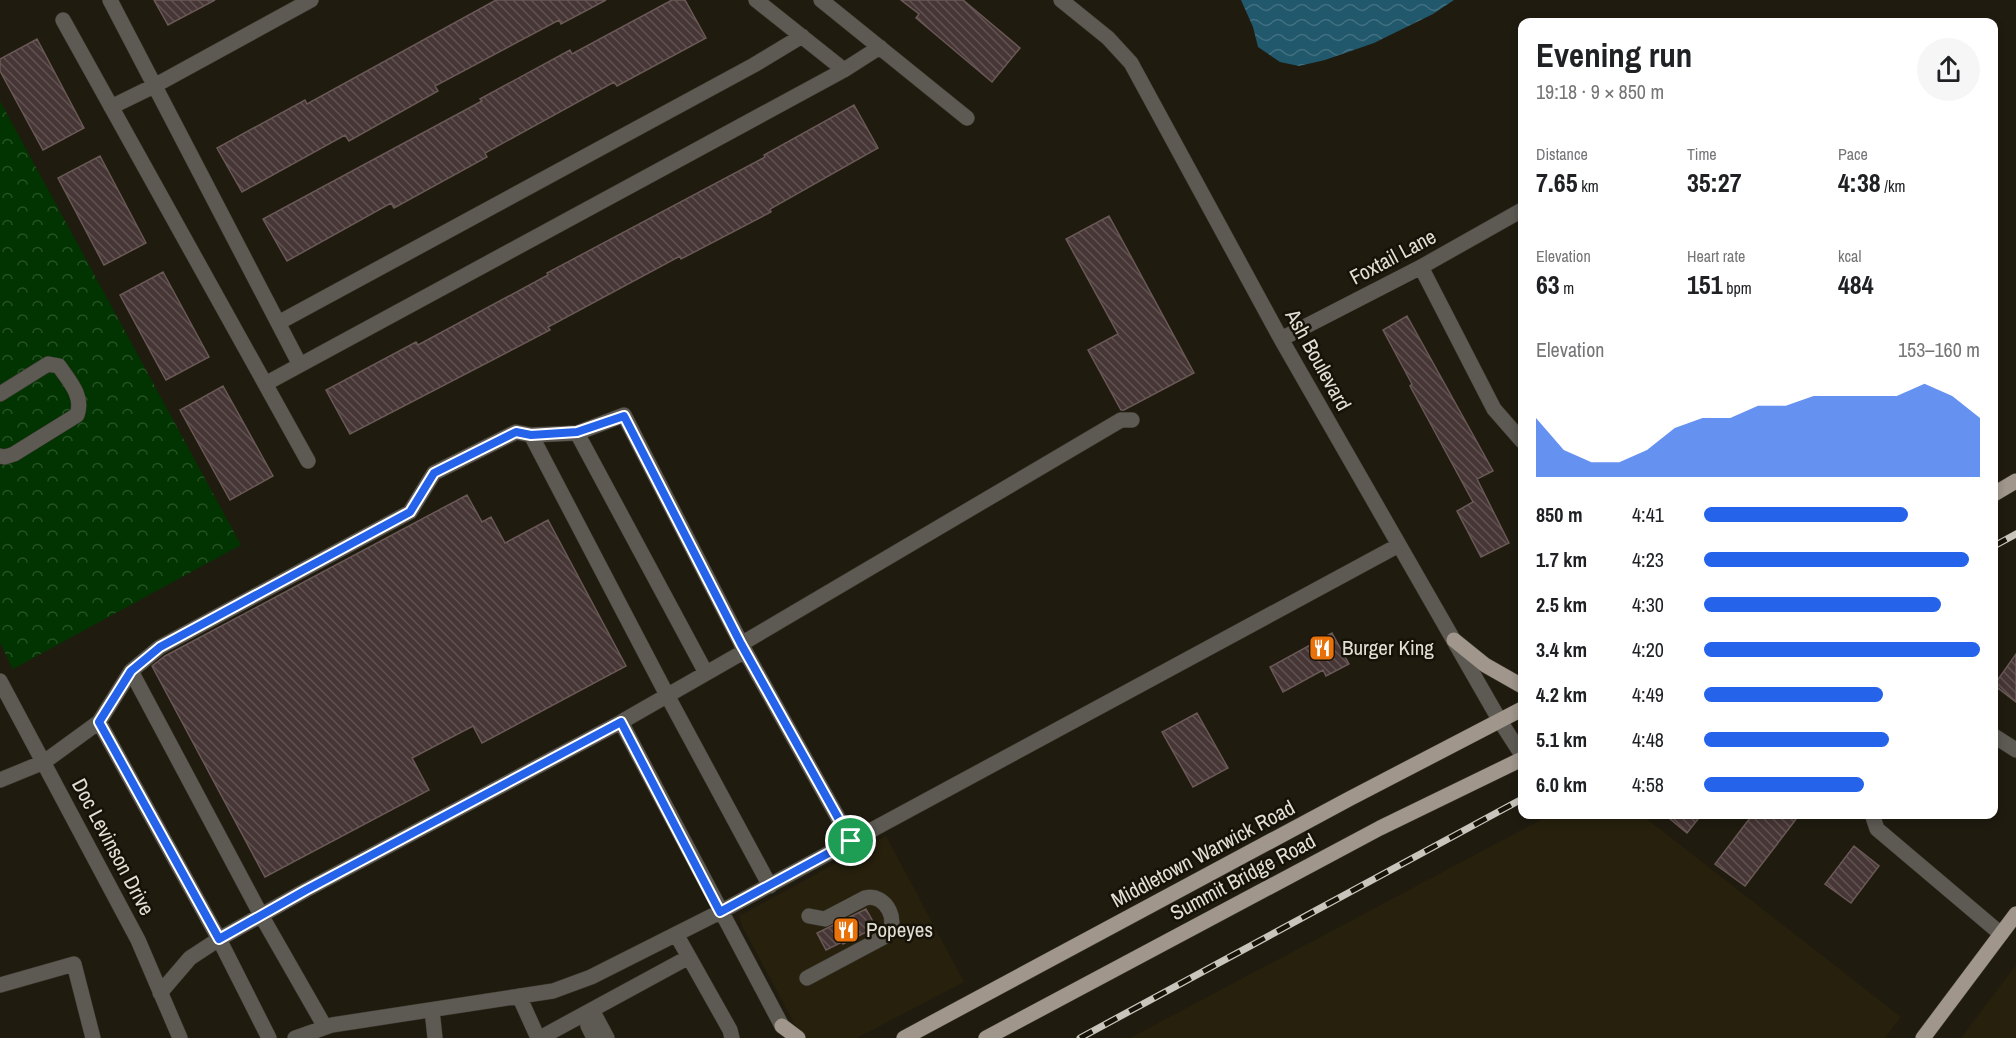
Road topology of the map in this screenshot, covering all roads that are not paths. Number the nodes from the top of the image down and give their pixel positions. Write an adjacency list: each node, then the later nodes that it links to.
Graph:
1 (110, 0): 10 (street)
2 (311, 0): 10 (street)
3 (756, 0): 7 (street)
4 (821, 0): 8 (street)
5 (1061, 0): 16 (street, Ash Boulevard)
6 (63, 20): 11 (street)
7 (802, 36): 9 (street); 15 (street)
8 (880, 47): 9 (street); 12 (street)
9 (844, 70): 17 (street)
10 (154, 86): 11 (street); 15 (street)
11 (111, 107): 18 (street)
12 (968, 118)
13 (1518, 212): 14 (street, Foxtail Lane)
14 (1421, 267): 16 (street, Foxtail Lane); 23 (street)
15 (278, 323): 17 (street)
16 (1281, 339): 30 (street, Ash Boulevard)
17 (300, 365): 18 (street)
18 (265, 384): 25 (street)
19 (0, 394): 24 (street)
20 (1132, 420): 32 (street)
21 (577, 432): 22 (street); 32 (street); 34 (street)
22 (531, 435): 33 (street); 37 (street)
23 (1518, 436)
24 (0, 456)
25 (308, 461)
26 (2016, 474): 28 (main road)
27 (2016, 481): 29 (main road)
28 (1998, 482)
29 (1998, 492)
30 (1399, 545): 31 (street, Ash Boulevard); 49 (street)
31 (1454, 640): 36 (main road); 39 (street, Ash Boulevard)
32 (743, 648): 34 (street); 49 (street)
33 (131, 671): 40 (street); 53 (street)
34 (706, 673): 37 (street)
35 (0, 681): 46 (street, Doc Levinson Drive)
36 (1518, 684)
37 (667, 695): 41 (street); 50 (street)
38 (1518, 710): 39 (main road, Middletown Warwick Road)
39 (1500, 721): 43 (street, Ash Boulevard); 77 (main road, Middletown Warwick Road)
40 (99, 722): 46 (street); 57 (street)
41 (621, 722): 51 (street); 53 (street)
42 (1998, 739): 44 (street)
43 (1518, 750)
44 (2016, 750)
45 (1518, 759): 78 (main road, Summit Bridge Road)
46 (44, 762): 47 (street); 61 (street, Doc Levinson Drive)
47 (0, 780)
48 (1874, 819): 56 (street)
49 (851, 841): 50 (street)
50 (770, 885): 51 (street)
51 (720, 912): 55 (street); 66 (street)
52 (2016, 914): 56 (main road)
53 (261, 915): 57 (street); 65 (street)
54 (809, 916): 59 (street)
55 (676, 934): 58 (street); 62 (street)
56 (2001, 934): 79 (main road)
57 (219, 939): 61 (street); 69 (street)
58 (689, 957): 64 (street); 75 (street)
59 (807, 978)
60 (0, 985): 67 (street)
61 (160, 993): 68 (street, Doc Levinson Drive)
62 (519, 996): 63 (street); 72 (street)
63 (432, 1010): 65 (street); 71 (street)
64 (592, 1010): 72 (street); 73 (street); 74 (street)
65 (325, 1027): 70 (street)
66 (783, 1032): 76 (main road)
67 (93, 1038)
68 (180, 1038)
69 (269, 1038)
70 (296, 1038)
71 (435, 1038)
72 (539, 1038)
73 (594, 1038)
74 (607, 1038)
75 (732, 1038)
76 (798, 1038)
77 (904, 1038)
78 (986, 1038)
79 (1923, 1038)

